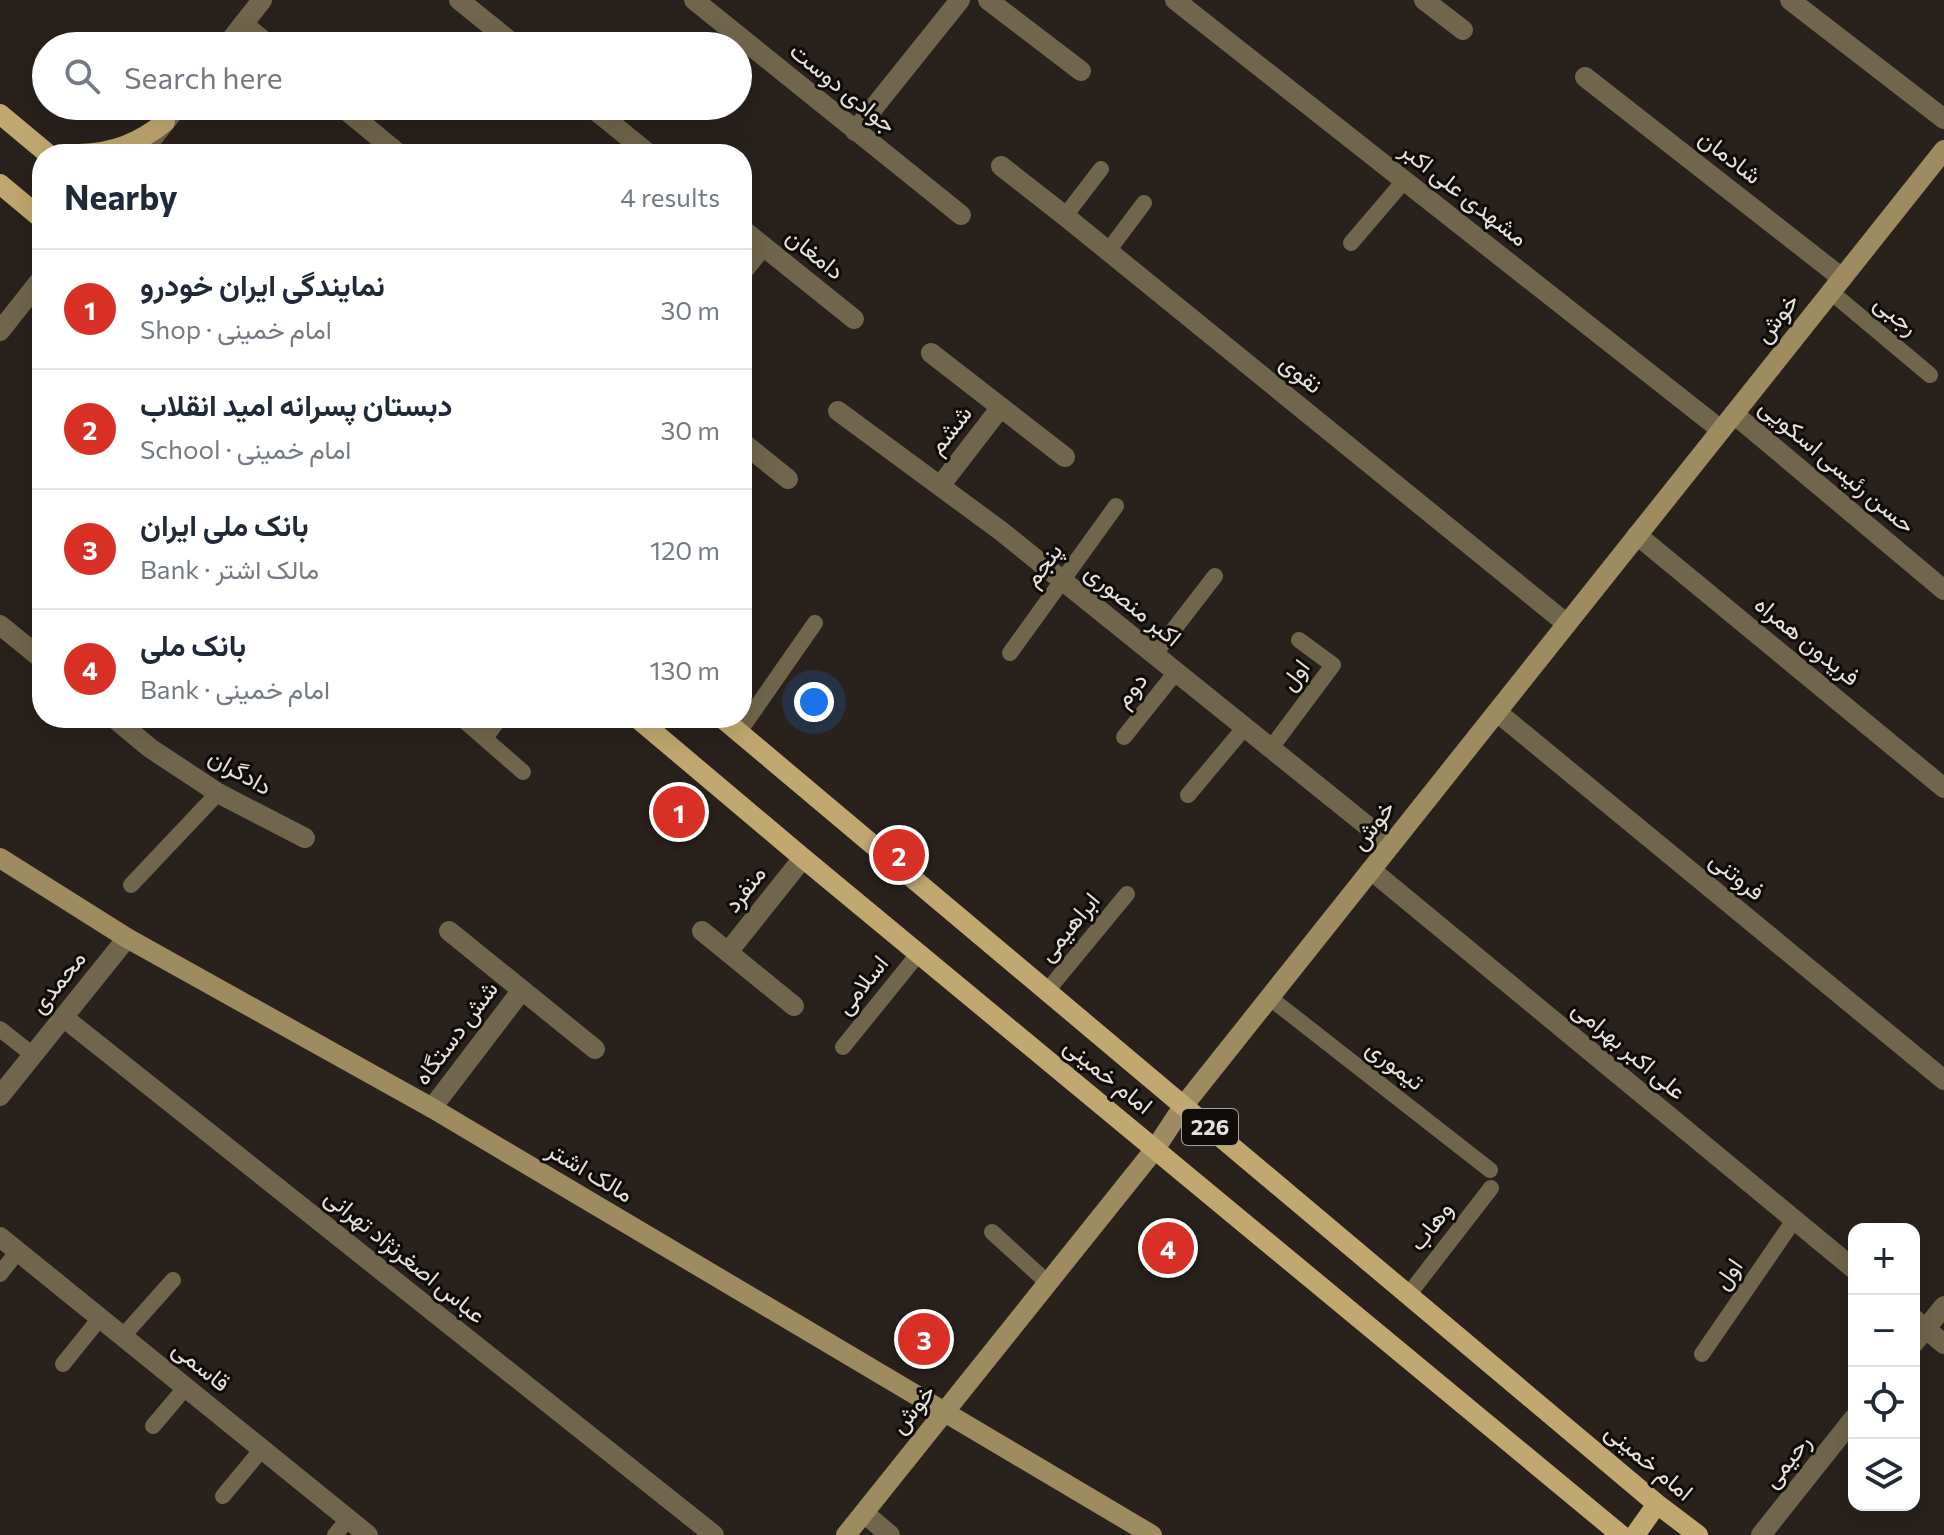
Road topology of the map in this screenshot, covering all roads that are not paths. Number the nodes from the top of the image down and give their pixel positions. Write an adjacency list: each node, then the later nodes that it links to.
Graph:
1 (262, 0): 9 (street)
2 (459, 0): 13 (street)
3 (694, 0): 14 (street, جوادی دوست)
4 (960, 0): 24 (street)
5 (988, 0): 16 (street)
6 (1175, 0): 33 (street, مشهدی علی اکبر)
7 (1424, 0): 10 (street)
8 (1790, 0): 19 (street)
9 (243, 24): 11 (street); 12 (street)
10 (1463, 30)
11 (237, 32)
12 (253, 32)
13 (499, 32)
14 (733, 32)
15 (752, 47): 24 (street, جوادی دوست)
16 (1081, 71)
17 (1585, 77): 44 (street, شادمان)
18 (0, 114): 25 (main road)
19 (1944, 119)
20 (165, 120): 26 (main road)
21 (167, 120): 27 (street)
22 (358, 120): 28 (street)
23 (607, 120): 29 (street)
24 (855, 131): 37 (street, جوادی دوست)
25 (36, 144)
26 (130, 144)
27 (148, 144)
28 (387, 144)
29 (637, 144)
30 (1944, 150): 44 (main road, خوش)
31 (1001, 166): 38 (street, نقوی)
32 (1101, 169): 38 (lane)
33 (1404, 181): 40 (lane); 52 (street, مشهدی علی اکبر)
34 (0, 184): 36 (main road)
35 (1144, 203): 42 (lane)
36 (32, 211)
37 (961, 215)
38 (1065, 216): 42 (street, نقوی)
39 (752, 237): 41 (street, دامغان)
40 (1351, 243)
41 (763, 246): 43 (street); 46 (street, دامغان)
42 (1108, 251): 63 (street, نقوی)
43 (752, 260)
44 (1836, 285): 49 (lane, رجبی); 52 (main road, خوش)
45 (32, 291): 47 (street)
46 (854, 319)
47 (0, 331)
48 (931, 353): 50 (street)
49 (1930, 375)
50 (1001, 407): 54 (street); 56 (street, ششم)
51 (838, 411): 56 (street, اکبر منصوری)
52 (1728, 422): 58 (main road, خوش); 61 (street, حسن رئیسی اسکویی)
53 (752, 450): 55 (street)
54 (1065, 457)
55 (788, 479)
56 (940, 486): 60 (street, اکبر منصوری)
57 (1116, 506): 60 (lane, پنجم)
58 (1637, 535): 63 (main road, خوش); 84 (street, فریدون همراه)
59 (1215, 576): 68 (lane)
60 (1061, 580): 67 (lane, پنجم); 68 (street, اکبر منصوری)
61 (1944, 590)
62 (815, 623): 71 (lane)
63 (1567, 624): 70 (main road, خوش)
64 (0, 625): 66 (street)
65 (1299, 640): 82 (lane, اول)
66 (32, 651)
67 (1010, 653)
68 (1154, 655): 69 (street, اکبر منصوری)
69 (1176, 672): 72 (street, اکبر منصوری); 80 (lane, دوم)
70 (1497, 712): 88 (main road, خوش); 108 (street, فروتنی)
71 (752, 713)
72 (1245, 727): 82 (street, اکبر منصوری); 86 (lane)
73 (126, 728): 85 (street, دادگران)
74 (473, 728): 81 (lane)
75 (492, 728): 81 (lane)
76 (649, 728): 90 (main road, امام خمینی / 226)
77 (734, 728): 79 (main road, امام خمینی / 226)
78 (742, 728): 79 (lane)
79 (739, 732): 100 (main road, امام خمینی / 226)
80 (1124, 737)
81 (485, 738): 83 (lane)
82 (1271, 748): 88 (street, اکبر منصوری)
83 (523, 772)
84 (1944, 788)
85 (218, 793): 87 (street, دادگران); 92 (lane)
86 (1188, 795)
87 (305, 838)
88 (1391, 845): 91 (main road, خوش)
89 (0, 858): 96 (main road, مالک اشتر)
90 (803, 858): 97 (street, منفرد); 98 (main road, امام خمینی / 226)
91 (1371, 870): 101 (main road, خوش); 115 (street, علی اکبر بهرامی)
92 (131, 885)
93 (1127, 894): 100 (lane, ابراهیمی)
94 (449, 931): 99 (street)
95 (702, 931): 97 (street)
96 (127, 938): 103 (street, محمدی); 111 (main road, مالک اشتر)
97 (728, 952): 102 (street)
98 (919, 953): 105 (lane, اسلامی); 112 (main road, امام خمینی / 226)
99 (522, 990): 106 (street); 111 (street, شش دستگاه)
100 (1047, 991): 110 (main road, امام خمینی / 226)
101 (1270, 998): 110 (main road, خوش); 113 (lane, تیموری)
102 (794, 1006)
103 (63, 1017): 107 (street, محمدی); 143 (street, عباس اصغرنژاد تهرانی)
104 (0, 1029): 107 (lane)
105 (843, 1047)
106 (595, 1049)
107 (33, 1055): 109 (street, محمدی)
108 (1944, 1080)
109 (0, 1096)
110 (1184, 1105): 112 (main road, خوش); 123 (main road, امام خمینی / 226)
111 (432, 1108): 133 (main road, مالک اشتر)
112 (1155, 1149): 122 (main road, خوش); 147 (main road, امام خمینی / 226)
113 (1490, 1170)
114 (1491, 1188): 123 (lane, وهاب)
115 (1794, 1220): 119 (street, علی اکبر بهرامی); 130 (lane, اول)
116 (992, 1232): 122 (lane)
117 (0, 1237): 118 (street, قاسمی)
118 (18, 1251): 120 (lane); 125 (street, قاسمی)
119 (1848, 1264)
120 (0, 1274)
121 (173, 1280): 128 (lane)
122 (1048, 1283): 133 (main road, خوش)
123 (1409, 1294): 138 (main road, امام خمینی / 226)
124 (1944, 1306): 126 (street)
125 (100, 1318): 128 (street, قاسمی); 131 (lane)
126 (1920, 1328)
127 (1920, 1331): 129 (street)
128 (123, 1336): 132 (street, قاسمی)
129 (1944, 1344)
130 (1702, 1354)
131 (63, 1364)
132 (186, 1387): 134 (lane); 136 (street, قاسمی)
133 (944, 1412): 139 (main road, خوش); 146 (main road, مالک اشتر)
134 (153, 1426)
135 (1848, 1426): 150 (street, رحیمی)
136 (262, 1449): 137 (lane); 140 (street, قاسمی)
137 (223, 1496)
138 (1657, 1504): 148 (main road); 149 (main road, امام خمینی / 226)
139 (864, 1513): 144 (main road, خوش); 145 (street)
140 (348, 1519): 141 (lane); 142 (street, قاسمی)
141 (335, 1535)
142 (368, 1535)
143 (714, 1535)
144 (846, 1535)
145 (890, 1535)
146 (1152, 1535)
147 (1621, 1535)
148 (1635, 1535)
149 (1698, 1535)
150 (1761, 1535)

